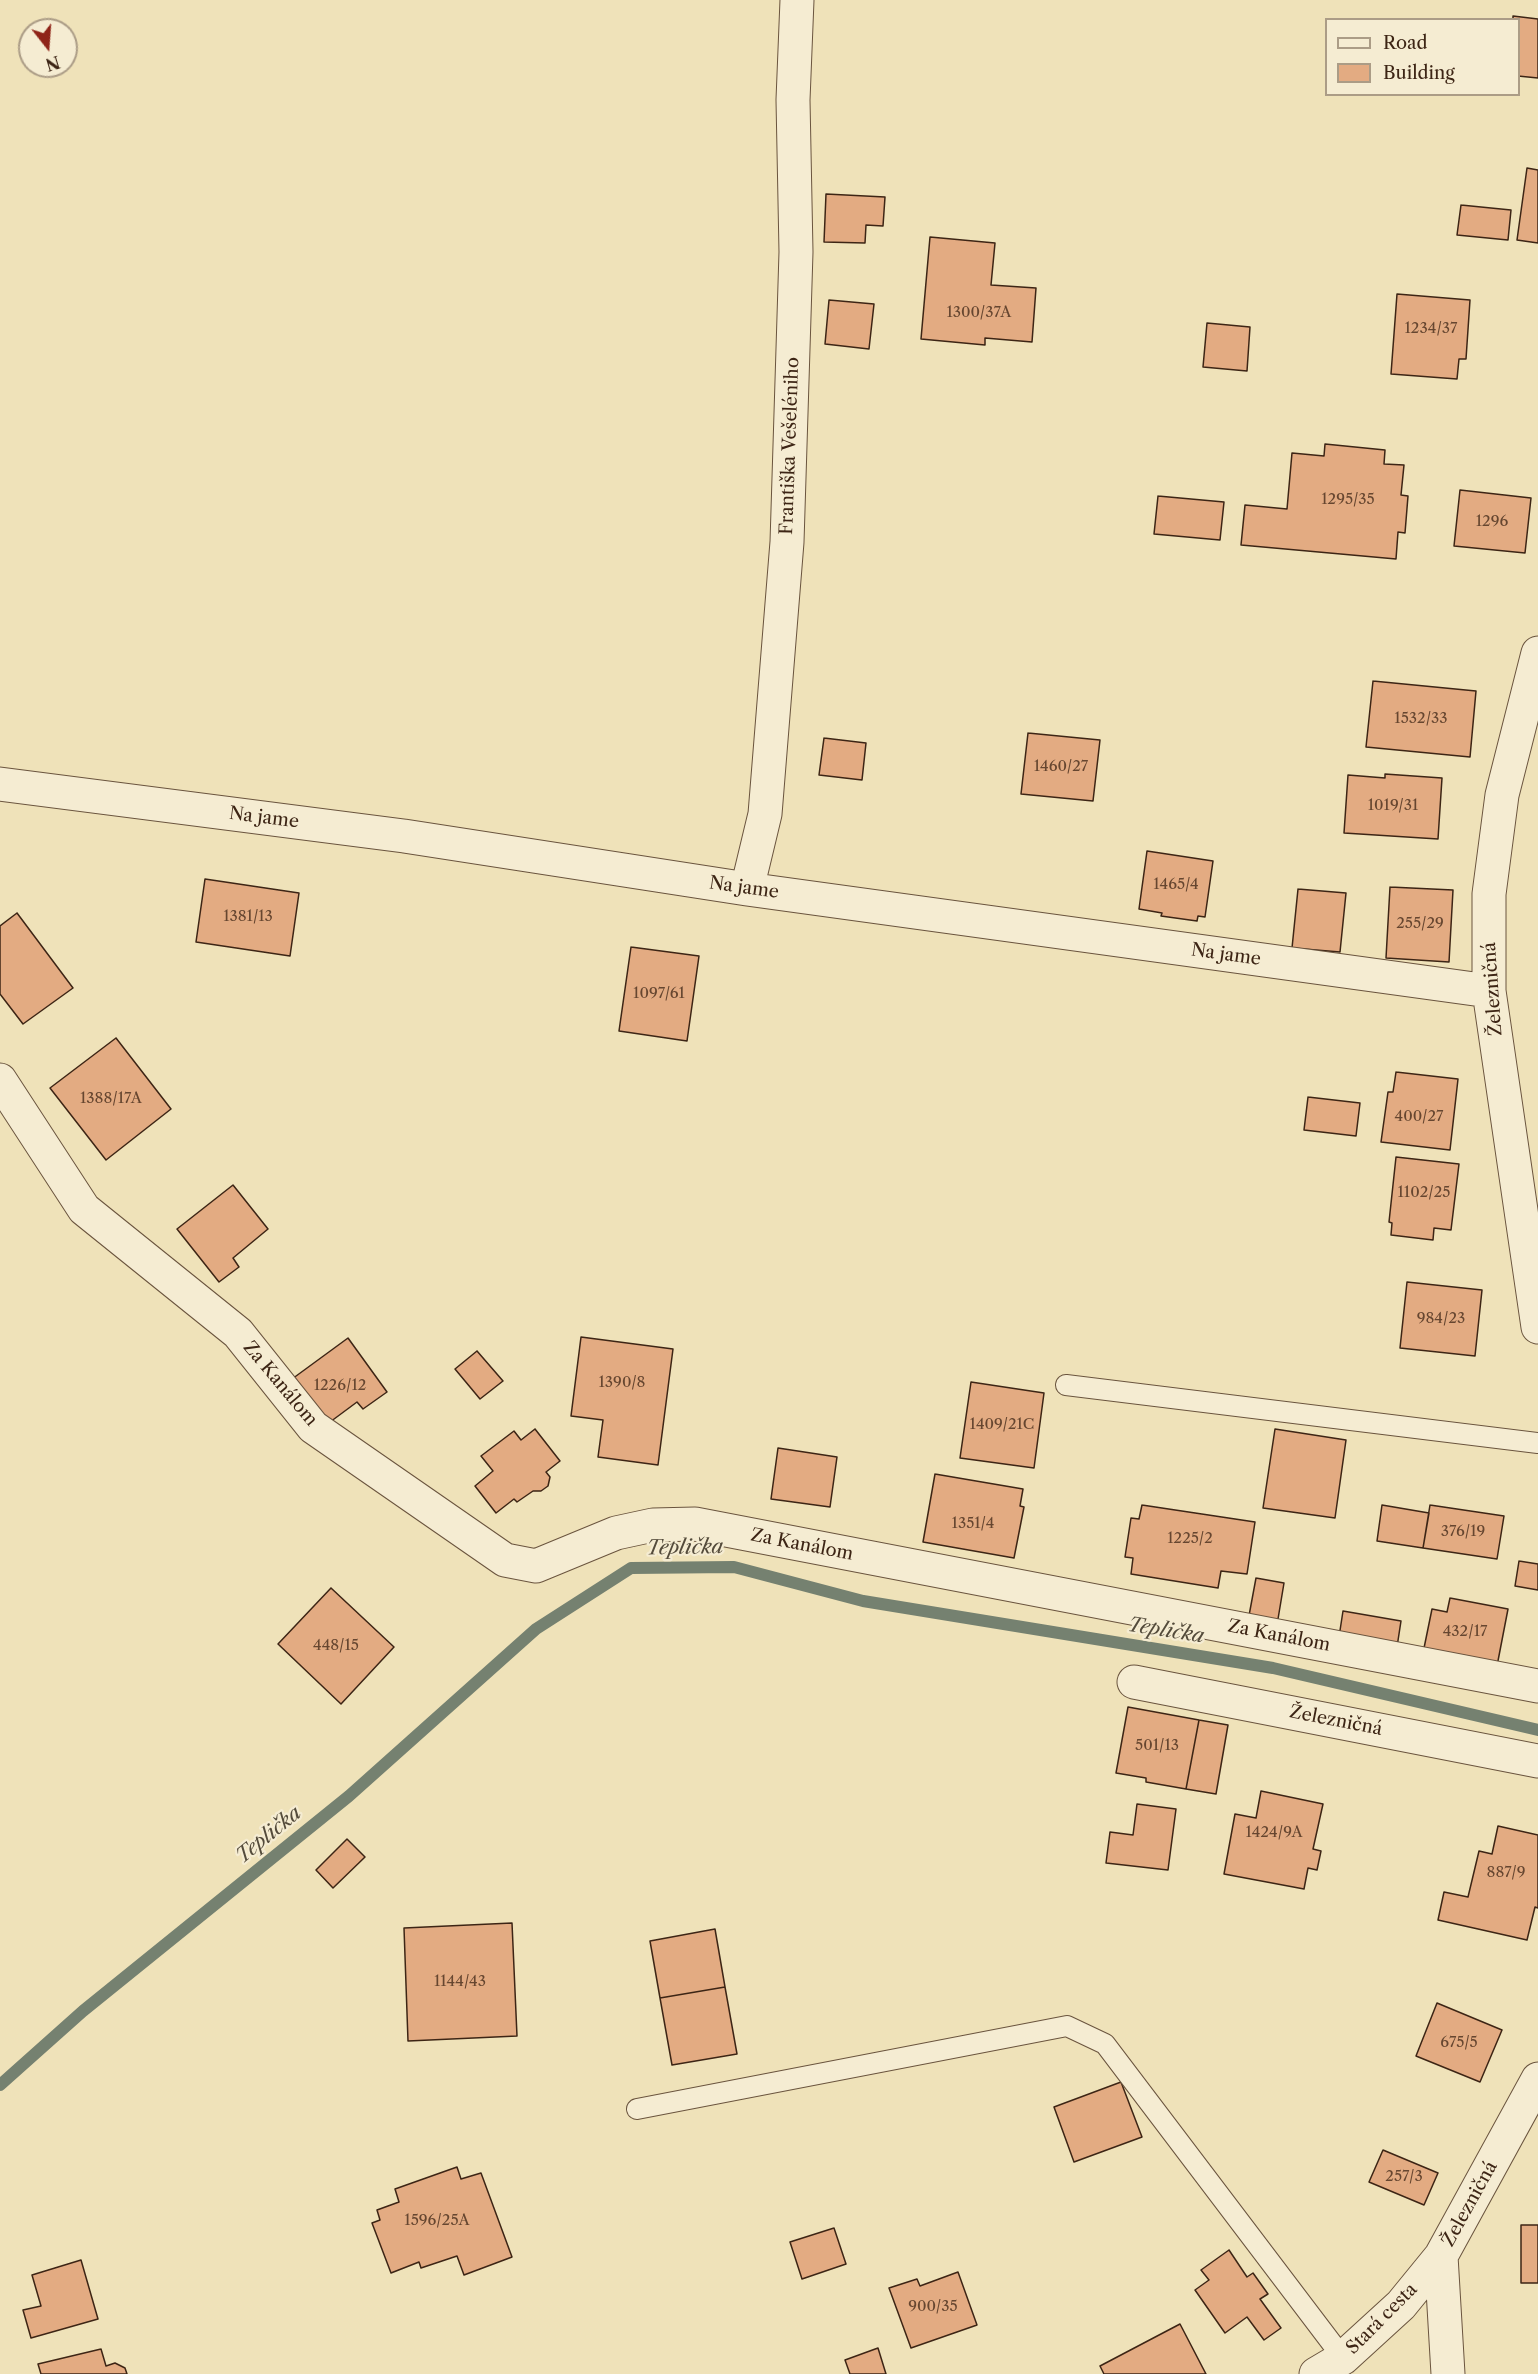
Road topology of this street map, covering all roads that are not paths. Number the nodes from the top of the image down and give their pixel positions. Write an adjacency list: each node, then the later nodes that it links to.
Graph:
1 (797, 0): 4 (street, Františka Vešeléniho)
2 (1538, 653): 5 (street, Železničná)
3 (0, 784): 4 (street, Na jame)
4 (747, 889): 5 (street, Na jame)
5 (1489, 992): 7 (street, Železničná)
6 (0, 1080): 11 (street, Za Kanálom)
7 (1538, 1328)
8 (1066, 1385): 9 (lane)
9 (1538, 1443)
10 (1134, 1682): 12 (street, Železničná)
11 (1538, 1686)
12 (1538, 1761)
13 (1538, 2079): 15 (street, Železničná)
14 (637, 2109): 16 (lane)
15 (1441, 2256): 16 (street, Stará cesta); 17 (street, Železničná)
16 (1330, 2366)
17 (1448, 2374)

